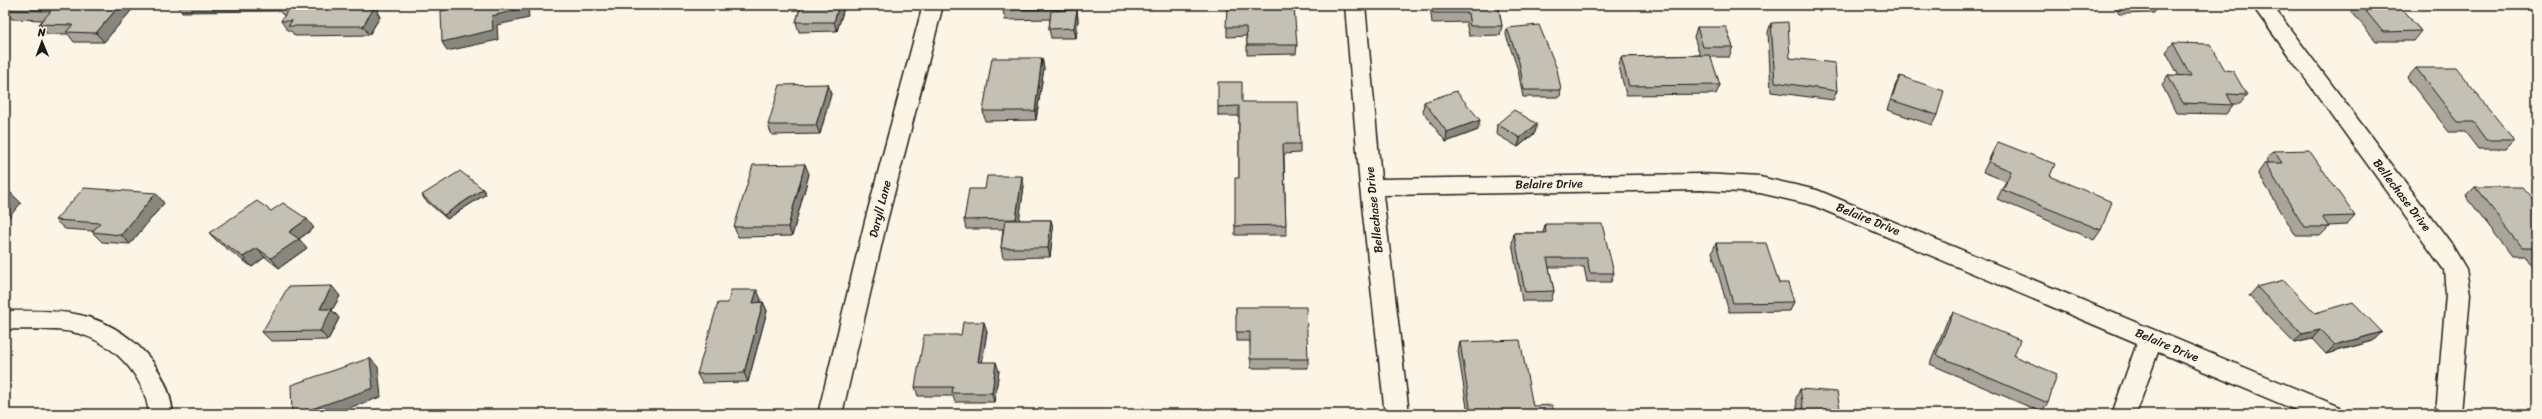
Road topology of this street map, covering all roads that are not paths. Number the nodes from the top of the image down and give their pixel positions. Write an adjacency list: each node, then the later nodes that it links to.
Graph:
1 (933, 5): 8 (street, Daryll Lane)
2 (1355, 5): 4 (street, Bellechase Drive)
3 (2262, 5): 12 (street, Bellechase Drive)
4 (1371, 187): 6 (street, Belaire Drive); 9 (street, Bellechase Drive)
5 (5, 320): 7 (street)
6 (2151, 338): 10 (street); 11 (street, Belaire Drive)
7 (161, 414)
8 (830, 414)
9 (1397, 414)
10 (2124, 414)
11 (2331, 414)
12 (2448, 414)

